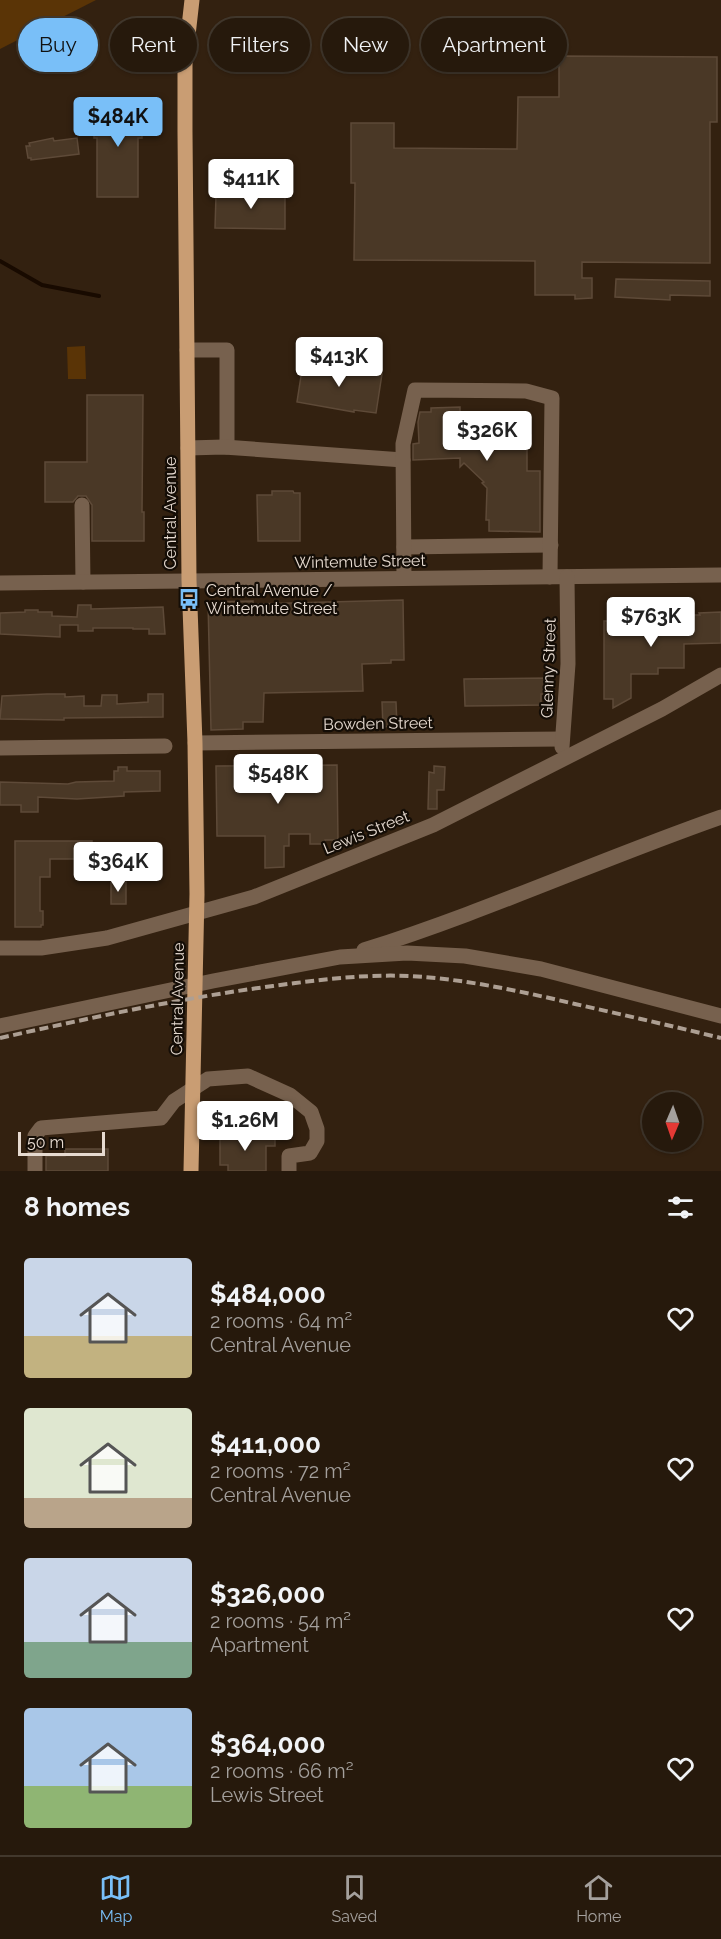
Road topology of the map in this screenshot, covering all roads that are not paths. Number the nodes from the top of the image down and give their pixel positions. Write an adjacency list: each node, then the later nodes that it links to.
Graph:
1 (192, 0): 2 (main road, Central Avenue)
2 (190, 18)
3 (185, 72): 4 (main road, Central Avenue)
4 (187, 350): 5 (street); 6 (main road, Central Avenue)
5 (227, 447): 6 (street); 7 (street)
6 (188, 448): 15 (main road, Central Avenue)
7 (403, 460): 9 (street); 10 (street)
8 (82, 505): 16 (street)
9 (551, 545): 10 (street); 12 (street)
10 (404, 547): 14 (street)
11 (721, 575): 13 (street, Wintemute Street)
12 (550, 577): 13 (street, Wintemute Street); 14 (street, Wintemute Street)
13 (567, 577): 19 (street, Glenny Street)
14 (404, 578): 15 (street, Wintemute Street)
15 (189, 580): 16 (street, Wintemute Street); 20 (main road, Central Avenue)
16 (83, 582): 17 (street, Wintemute Street)
17 (0, 584)
18 (721, 675): 23 (street, Lewis Street)
19 (562, 739): 20 (street, Bowden Street); 23 (street, Glenny Street)
20 (195, 743): 30 (main road, Central Avenue)
21 (165, 746): 22 (street)
22 (0, 748)
23 (561, 761): 25 (street, Lewis Street)
24 (721, 817): 26 (street)
25 (0, 948)
26 (340, 957): 27 (street); 28 (street)
27 (721, 1016)
28 (0, 1026)
29 (35, 1171): 31 (street)
30 (192, 1171)
31 (289, 1171)

